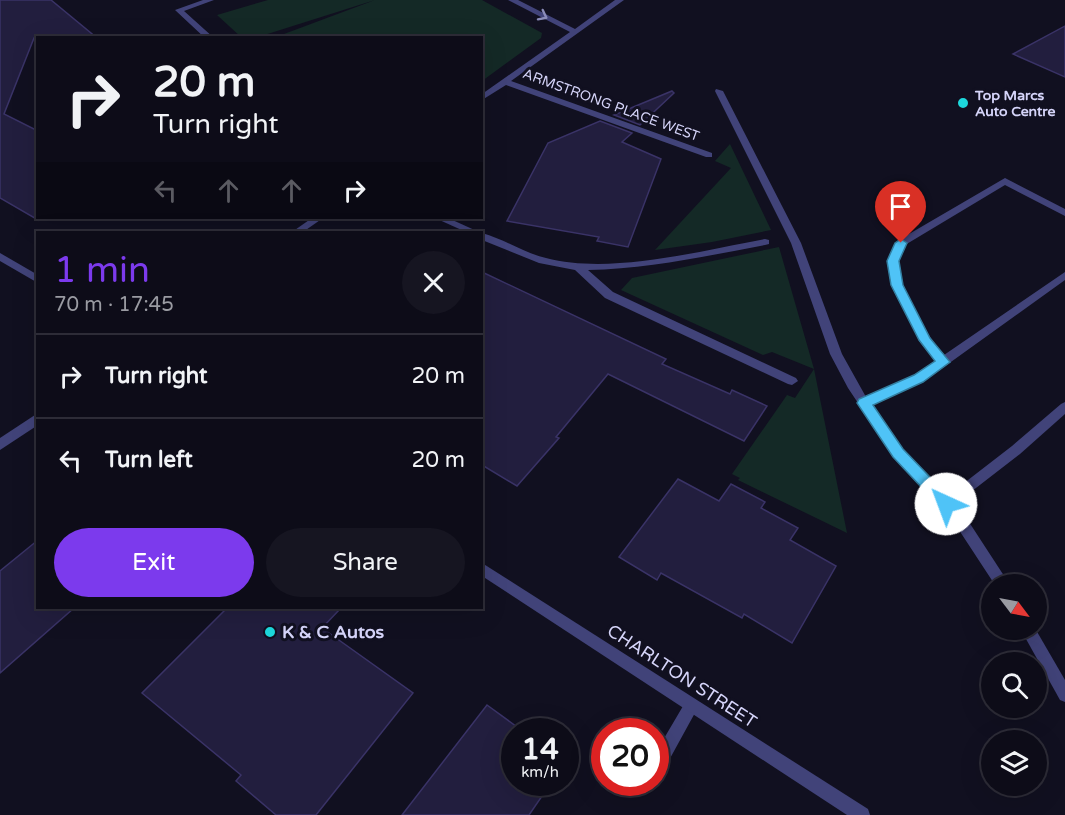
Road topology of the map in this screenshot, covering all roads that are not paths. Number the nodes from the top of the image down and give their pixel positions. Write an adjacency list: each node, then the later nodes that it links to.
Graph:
1 (210, 0): 5 (street)
2 (512, 0): 4 (street, one-way to 4)
3 (620, 0): 4 (street)
4 (573, 31): 6 (street)
5 (208, 36)
6 (504, 81): 8 (street); 9 (street, ARMSTRONG PLACE WEST)
7 (719, 91): 23 (street)
8 (483, 97)
9 (709, 155)
10 (1065, 213): 21 (street)
11 (316, 219): 13 (street)
12 (442, 219): 14 (street)
13 (298, 231)
14 (472, 231)
15 (483, 236): 18 (street)
16 (765, 242): 18 (street)
17 (0, 256): 20 (street)
18 (578, 267): 22 (street)
19 (1065, 275): 21 (street)
20 (36, 279)
21 (943, 362): 23 (street)
22 (792, 381)
23 (864, 403): 27 (street)
24 (1065, 407): 27 (street)
25 (36, 419): 26 (street)
26 (0, 445)
27 (946, 504): 29 (street)
28 (483, 570): 32 (street, CHARLTON STREET)
29 (996, 574)
30 (1034, 640): 31 (street)
31 (1065, 695)
32 (691, 706): 33 (street); 34 (street, CHARLTON STREET)
33 (669, 744)
34 (862, 815)

